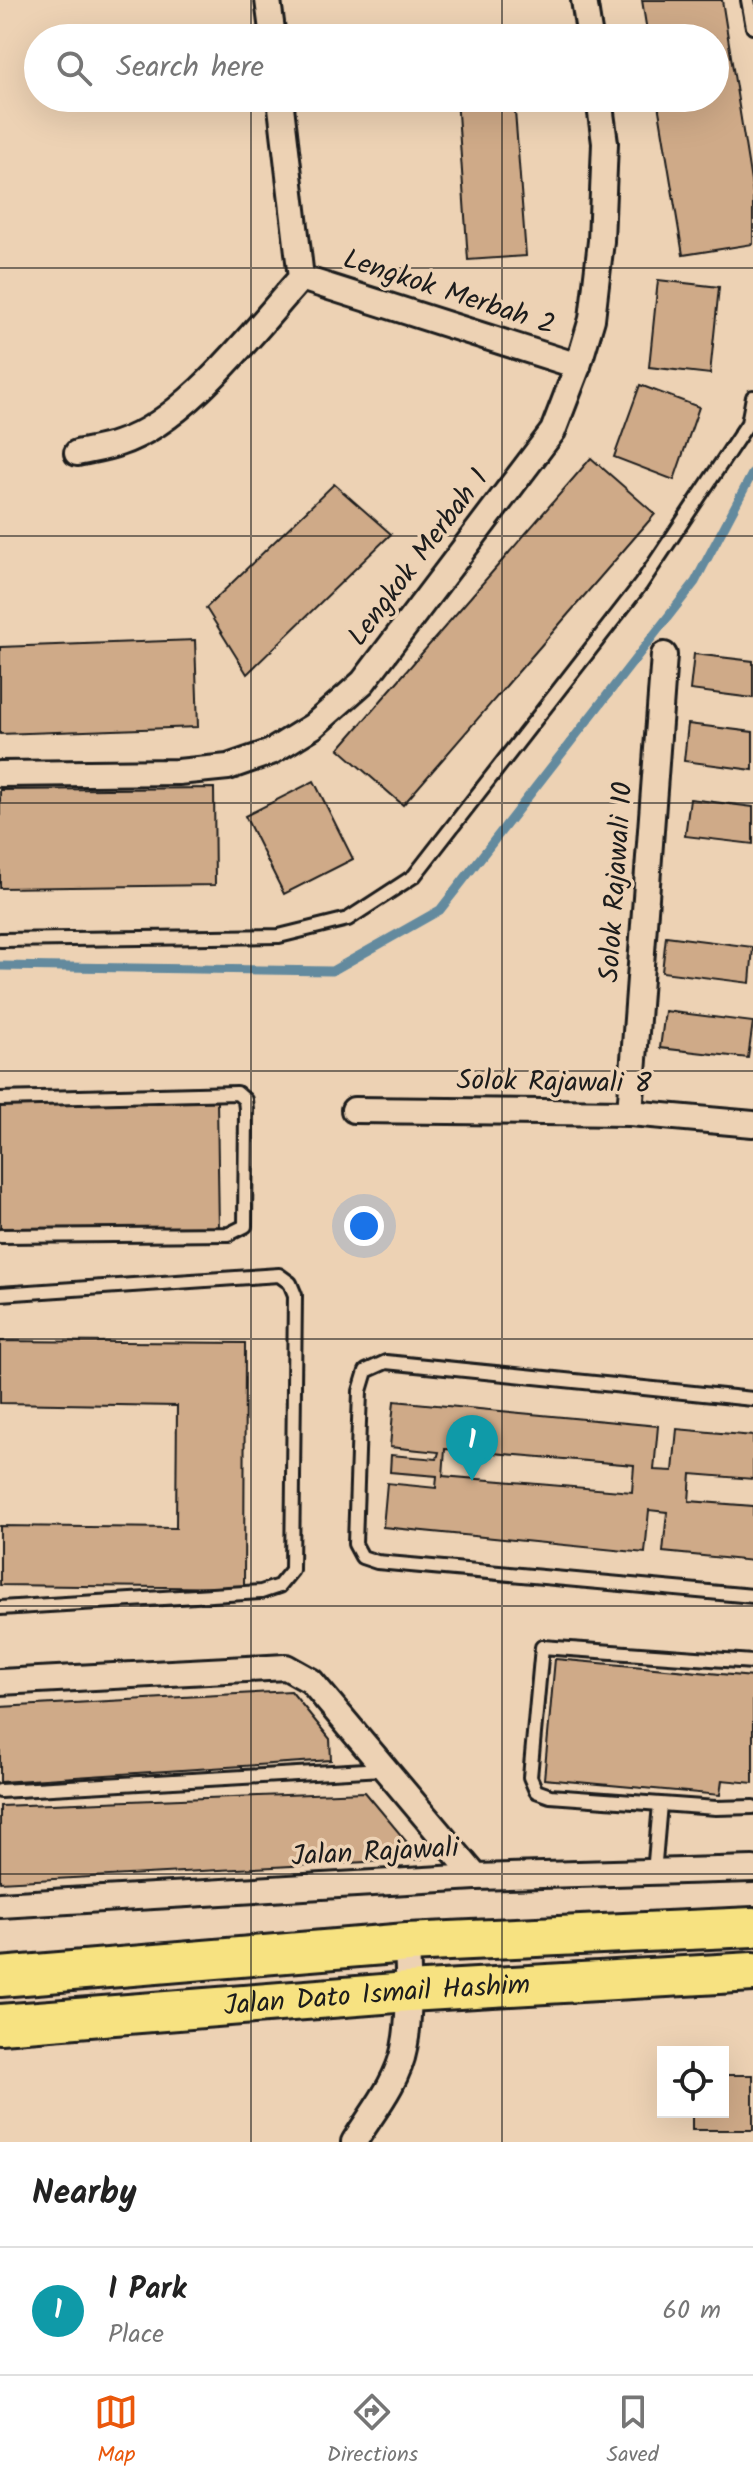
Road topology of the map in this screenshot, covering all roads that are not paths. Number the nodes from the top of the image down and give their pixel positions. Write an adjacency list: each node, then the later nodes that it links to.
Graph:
1 (268, 0): 4 (street)
2 (584, 0): 5 (street)
3 (748, 0): 6 (lane)
4 (271, 24)
5 (588, 24)
6 (753, 27)
7 (282, 112): 9 (street, Lengkok Merbah 2)
8 (601, 112): 10 (street, Lengkok Merbah 1)
9 (301, 278): 10 (street, Lengkok Merbah 2); 12 (street, Lengkok Merbah 2)
10 (578, 366): 14 (street, Lengkok Merbah 1)
11 (753, 397): 15 (lane)
12 (77, 453)
13 (664, 655): 18 (street, Solok Rajawali 10)
14 (0, 774)
15 (0, 940)
16 (0, 1099): 20 (lane)
17 (354, 1110): 18 (street, Solok Rajawali 8)
18 (630, 1113): 19 (street, Solok Rajawali 8)
19 (753, 1124)
20 (0, 1236)
21 (0, 1294): 24 (lane)
22 (753, 1399): 23 (lane)
23 (753, 1596)
24 (0, 1608)
25 (753, 1662): 29 (lane)
26 (0, 1682): 27 (street)
27 (383, 1769): 28 (lane); 33 (street)
28 (0, 1791)
29 (660, 1804): 30 (lane); 32 (lane)
30 (753, 1807)
31 (753, 1869): 32 (street, Jalan Rajawali)
32 (654, 1873): 33 (street, Jalan Rajawali)
33 (476, 1877): 34 (street, Jalan Rajawali)
34 (0, 1905)
35 (753, 1927): 36 (main road, Jalan Dato Ismail Hashim)
36 (407, 1943): 38 (main road, Jalan Dato Ismail Hashim); 39 (street)
37 (753, 1972): 39 (main road, Jalan Dato Ismail Hashim)
38 (0, 1977)
39 (408, 1992): 40 (main road, Jalan Dato Ismail Hashim); 41 (street)
40 (0, 2024)
41 (354, 2142)

